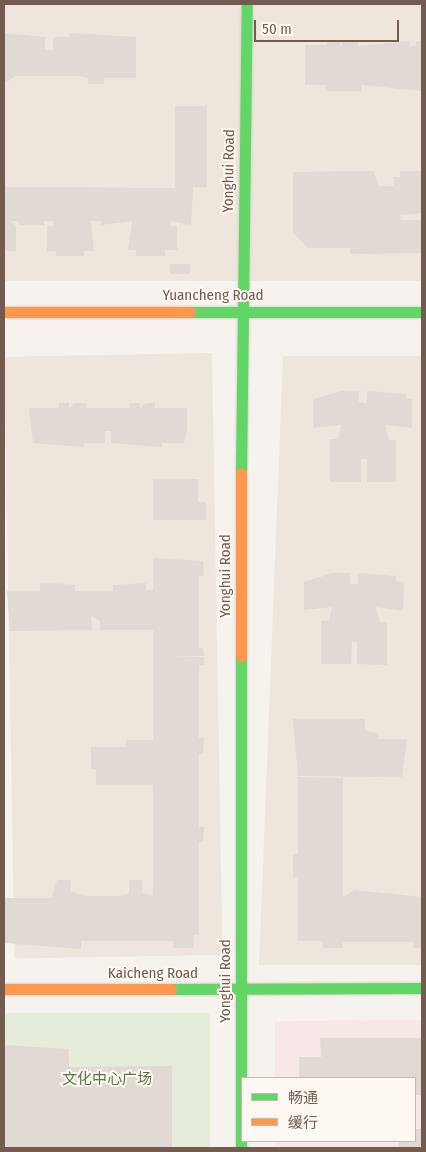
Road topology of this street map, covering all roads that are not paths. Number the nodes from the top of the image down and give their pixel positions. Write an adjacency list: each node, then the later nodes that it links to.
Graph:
1 (247, 4): 2 (street, Yonghui Road)
2 (241, 311): 3 (street, Yuancheng Road); 4 (street, Yuancheng Road); 5 (street, Yonghui Road)
3 (4, 312)
4 (422, 312)
5 (241, 988): 6 (street, Kaicheng Road); 7 (street, Kaicheng Road); 8 (street, Yonghui Road)
6 (422, 988)
7 (4, 989)
8 (241, 1148)

